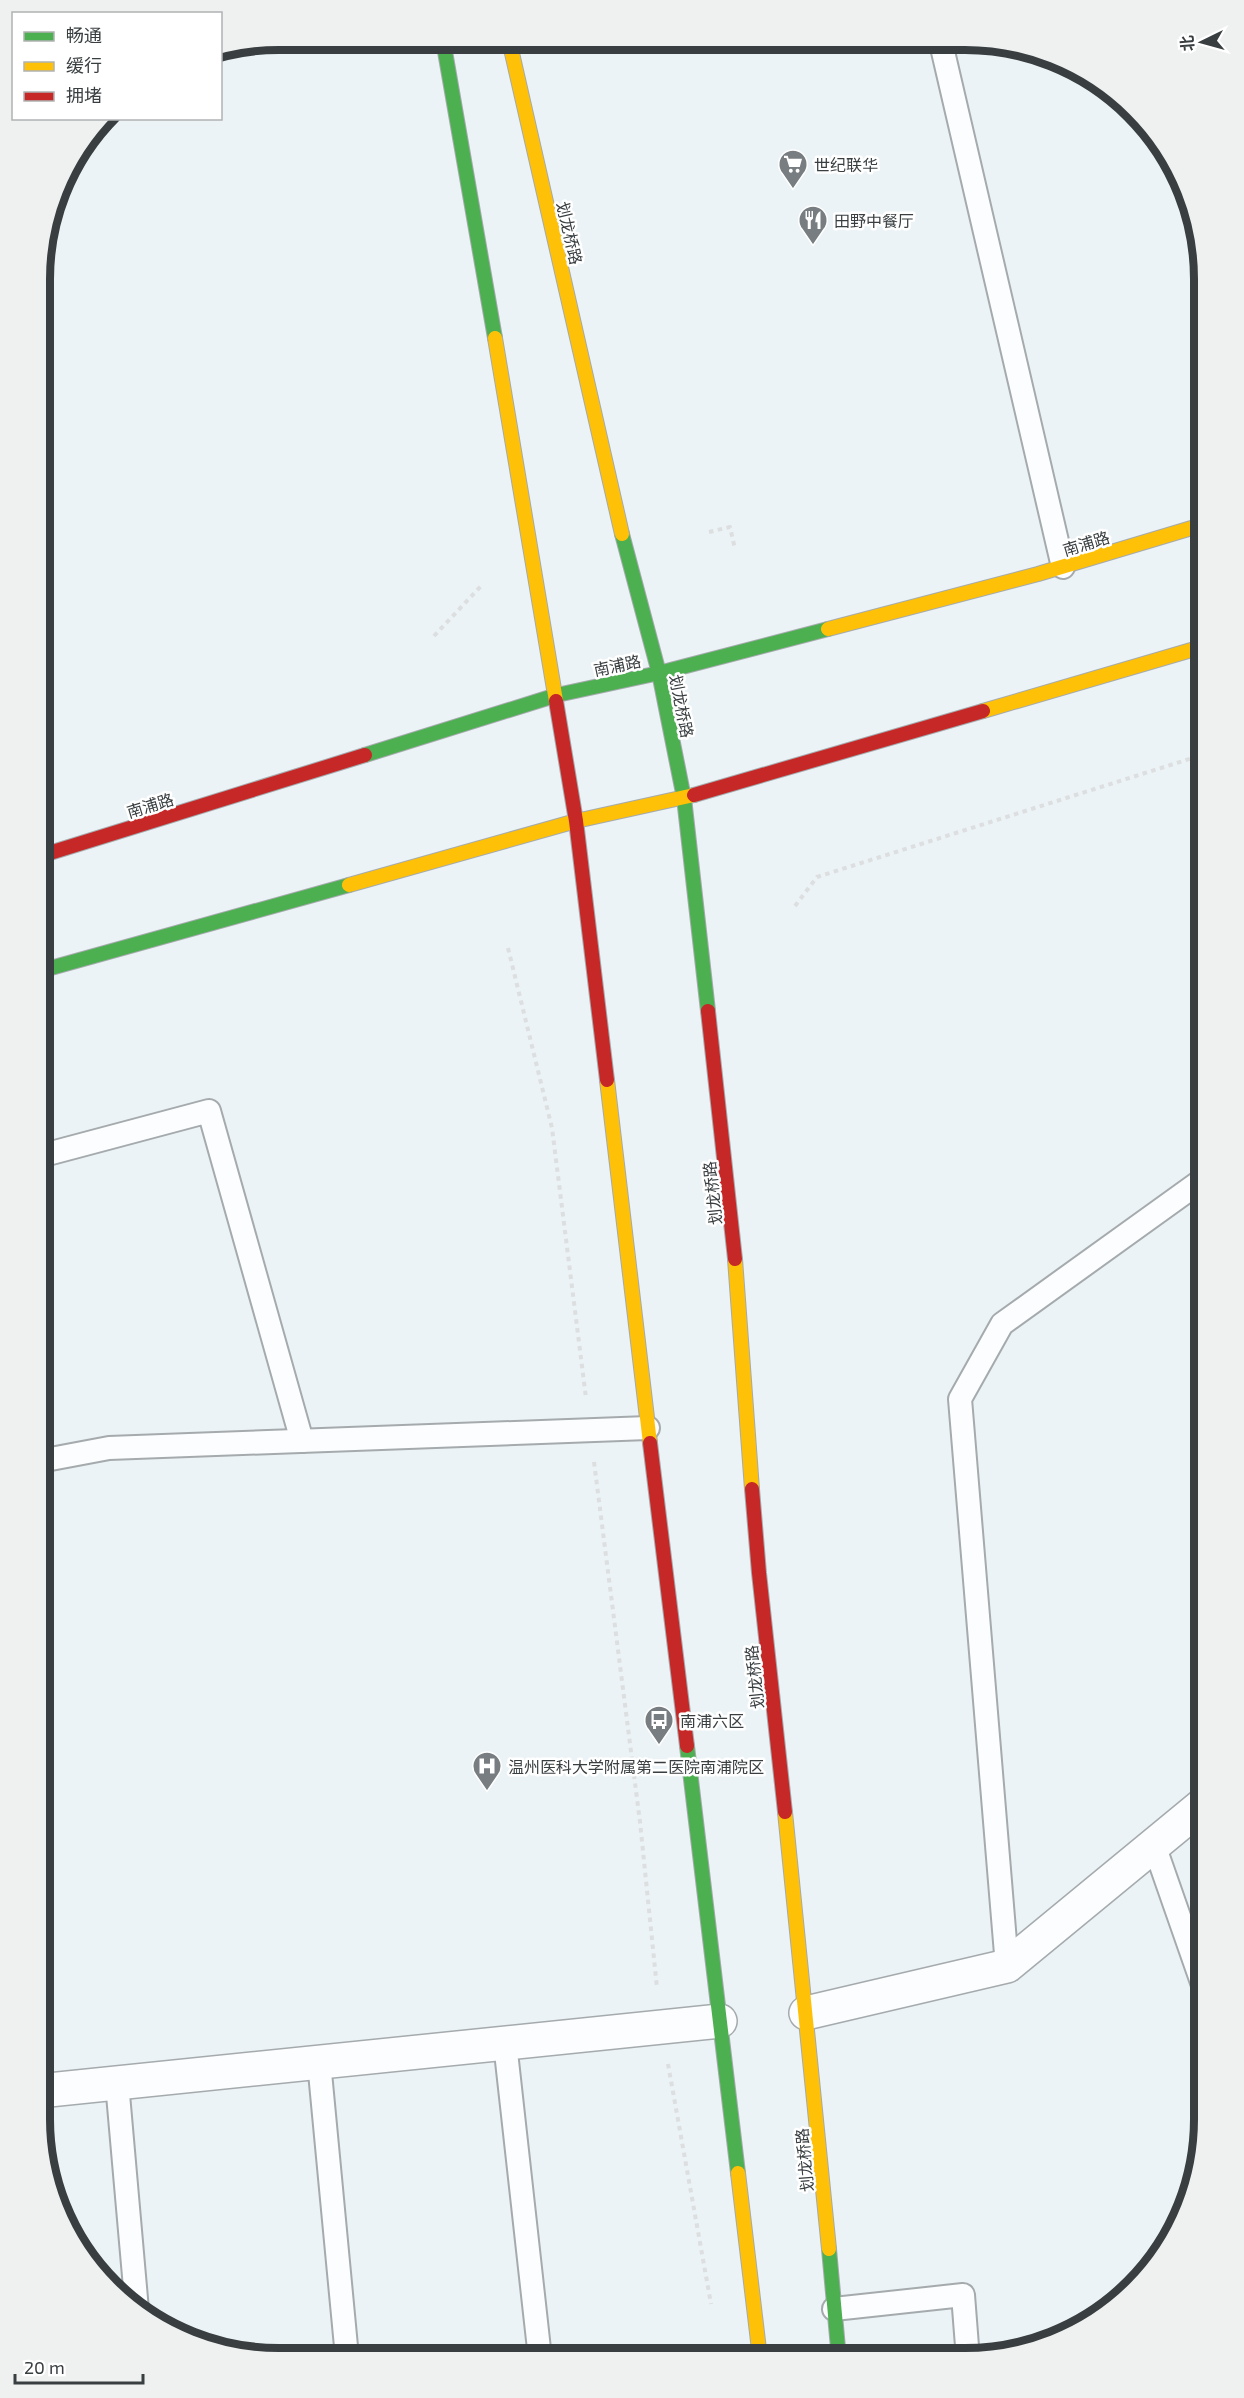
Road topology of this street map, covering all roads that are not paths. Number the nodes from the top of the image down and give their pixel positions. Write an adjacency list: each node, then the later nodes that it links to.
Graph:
1 (445, 49): 8 (main road)
2 (511, 49): 7 (main road, 划龙桥路)
3 (942, 49): 5 (lane)
4 (1195, 528): 5 (main road, 南浦路)
5 (1063, 567): 7 (main road, 南浦路)
6 (1195, 649): 9 (main road)
7 (659, 673): 8 (main road, 南浦路); 9 (main road, 划龙桥路)
8 (557, 695): 10 (main road); 11 (main road, 南浦路)
9 (684, 798): 10 (main road); 22 (main road, 划龙桥路)
10 (576, 821): 12 (main road); 15 (main road)
11 (50, 853)
12 (50, 968)
13 (50, 1153): 16 (lane)
14 (1195, 1185): 21 (lane)
15 (648, 1428): 16 (lane); 23 (main road)
16 (302, 1441): 17 (lane)
17 (50, 1459)
18 (1195, 1811): 19 (street)
19 (1154, 1845): 20 (lane); 21 (street)
20 (1195, 1965)
21 (1007, 1966): 22 (street)
22 (806, 2013): 29 (main road, 划龙桥路)
23 (720, 2021): 24 (street); 32 (main road)
24 (505, 2043): 25 (street); 31 (lane)
25 (319, 2062): 26 (street); 30 (lane)
26 (117, 2083): 27 (street); 28 (lane)
27 (50, 2090)
28 (136, 2299)
29 (834, 2309): 33 (main road, 划龙桥路); 34 (lane)
30 (346, 2348)
31 (539, 2348)
32 (759, 2348)
33 (838, 2348)
34 (967, 2348)

